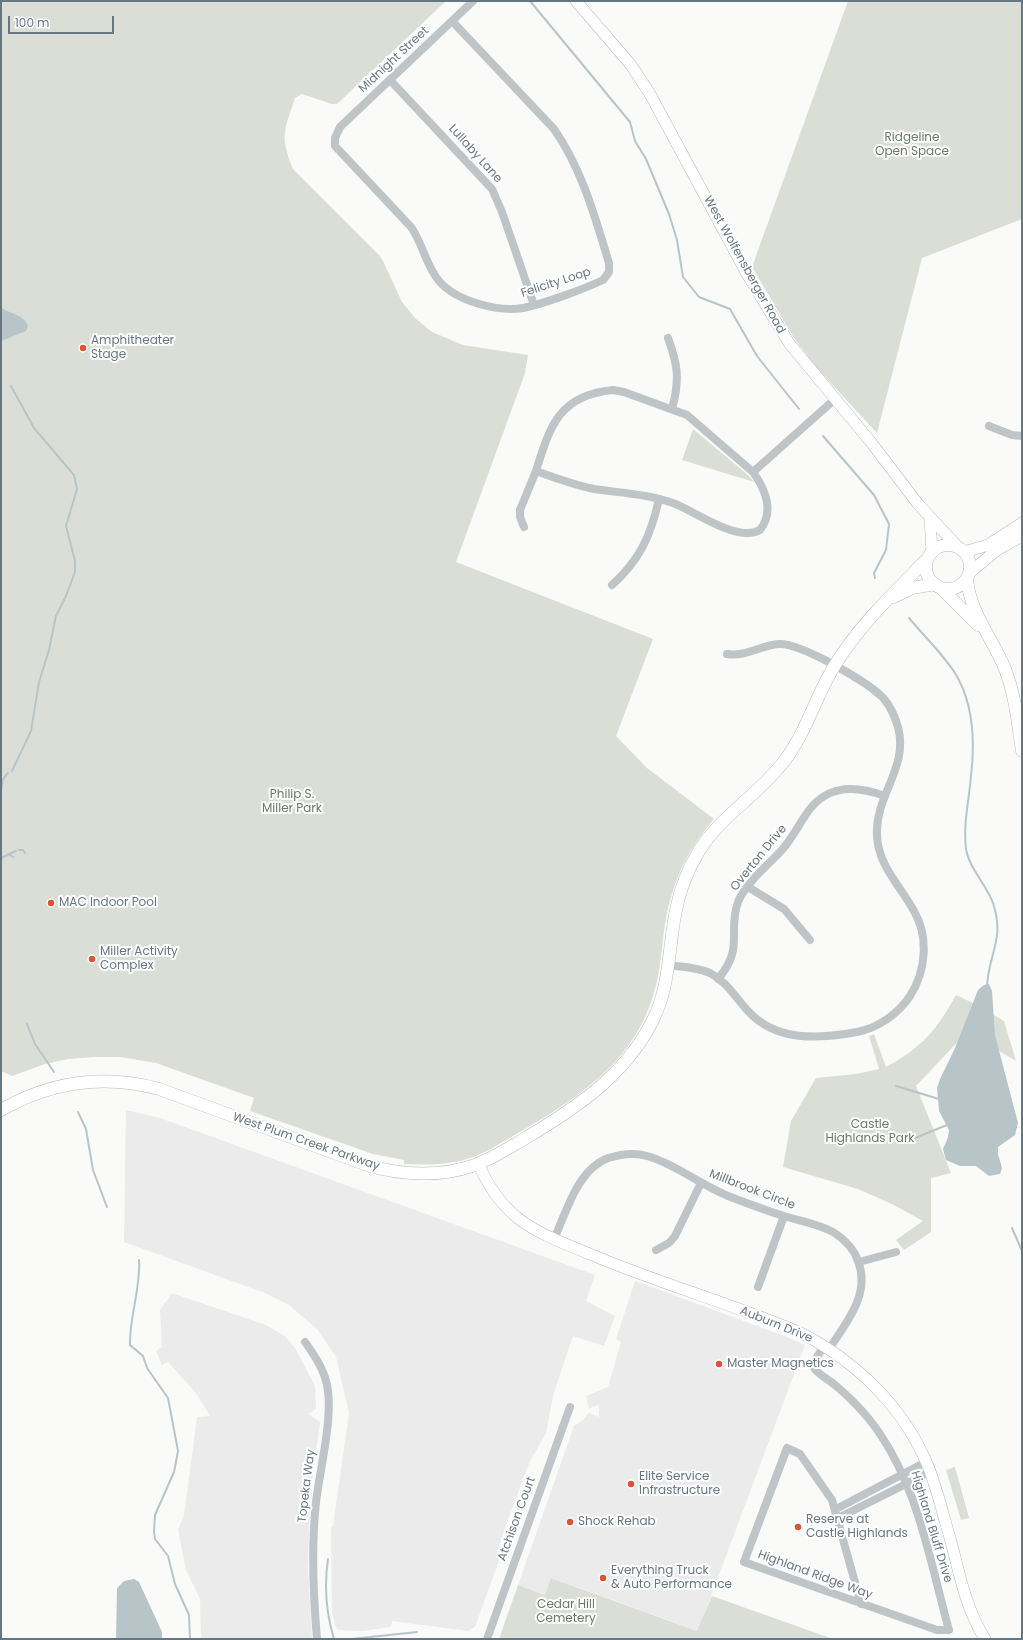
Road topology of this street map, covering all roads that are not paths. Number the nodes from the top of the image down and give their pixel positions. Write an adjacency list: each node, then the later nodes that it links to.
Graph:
1 (473, 1): 3 (street, Midnight Street)
2 (576, 1): 8 (main road, West Wolfensberger Road)
3 (452, 21): 4 (street, Midnight Street); 6 (street, Felicity Loop)
4 (390, 80): 5 (street, Midnight Street); 6 (street, Lullaby Lane)
5 (334, 138): 6 (street, Felicity Loop)
6 (534, 305)
7 (668, 338): 9 (street)
8 (834, 400): 13 (street); 15 (main road, West Wolfensberger Road)
9 (672, 409): 12 (street); 13 (street)
10 (989, 426): 11 (street)
11 (1022, 436)
12 (536, 471): 14 (street); 17 (street)
13 (753, 472): 14 (street)
14 (660, 499): 22 (street)
15 (930, 517): 19 (main road, West Wolfensberger Road); 20 (main road)
16 (1022, 523): 19 (main road)
17 (524, 527)
18 (1022, 536): 21 (main road)
19 (961, 550): 20 (main road); 21 (main road)
20 (931, 555): 23 (main road); 24 (main road, West Plum Creek Parkway)
21 (968, 576): 23 (main road); 25 (main road)
22 (612, 585)
23 (938, 586): 24 (main road, West Plum Creek Parkway); 25 (main road)
24 (883, 604): 27 (main road, West Plum Creek Parkway)
25 (987, 633): 28 (main road)
26 (727, 654): 27 (street)
27 (834, 666): 29 (street); 32 (main road, West Plum Creek Parkway)
28 (1022, 751)
29 (885, 796): 30 (street, Overton Drive); 33 (street)
30 (748, 887): 31 (street); 33 (street, Overton Drive)
31 (810, 940)
32 (668, 965): 33 (street); 35 (main road, West Plum Creek Parkway)
33 (718, 979)
34 (1, 1110): 35 (main road, West Plum Creek Parkway)
35 (478, 1163): 38 (main road, Auburn Drive)
36 (701, 1183): 37 (street, Millbrook Circle); 38 (street, Millbrook Circle); 39 (street)
37 (784, 1216): 41 (street, Millbrook Circle); 42 (street)
38 (554, 1239): 44 (main road, Auburn Drive)
39 (656, 1250)
40 (896, 1252): 41 (street)
41 (859, 1262): 44 (street, Millbrook Circle)
42 (758, 1287)
43 (305, 1342): 53 (street, Topeka Way)
44 (826, 1347): 46 (main road, Auburn Drive); 47 (street, Highland Bluff Drive)
45 (570, 1407): 54 (street, Atchison Court)
46 (928, 1467): 47 (street); 48 (street); 55 (main road, Auburn Drive)
47 (904, 1474): 48 (street, Highland Bluff Drive); 49 (street)
48 (907, 1483): 50 (street); 52 (street, Highland Bluff Drive)
49 (836, 1510): 50 (street); 51 (street, Highland Ridge Way)
50 (838, 1518): 51 (street)
51 (861, 1604): 52 (street, Highland Ridge Way)
52 (949, 1630)
53 (317, 1639)
54 (487, 1639)
55 (985, 1639)

